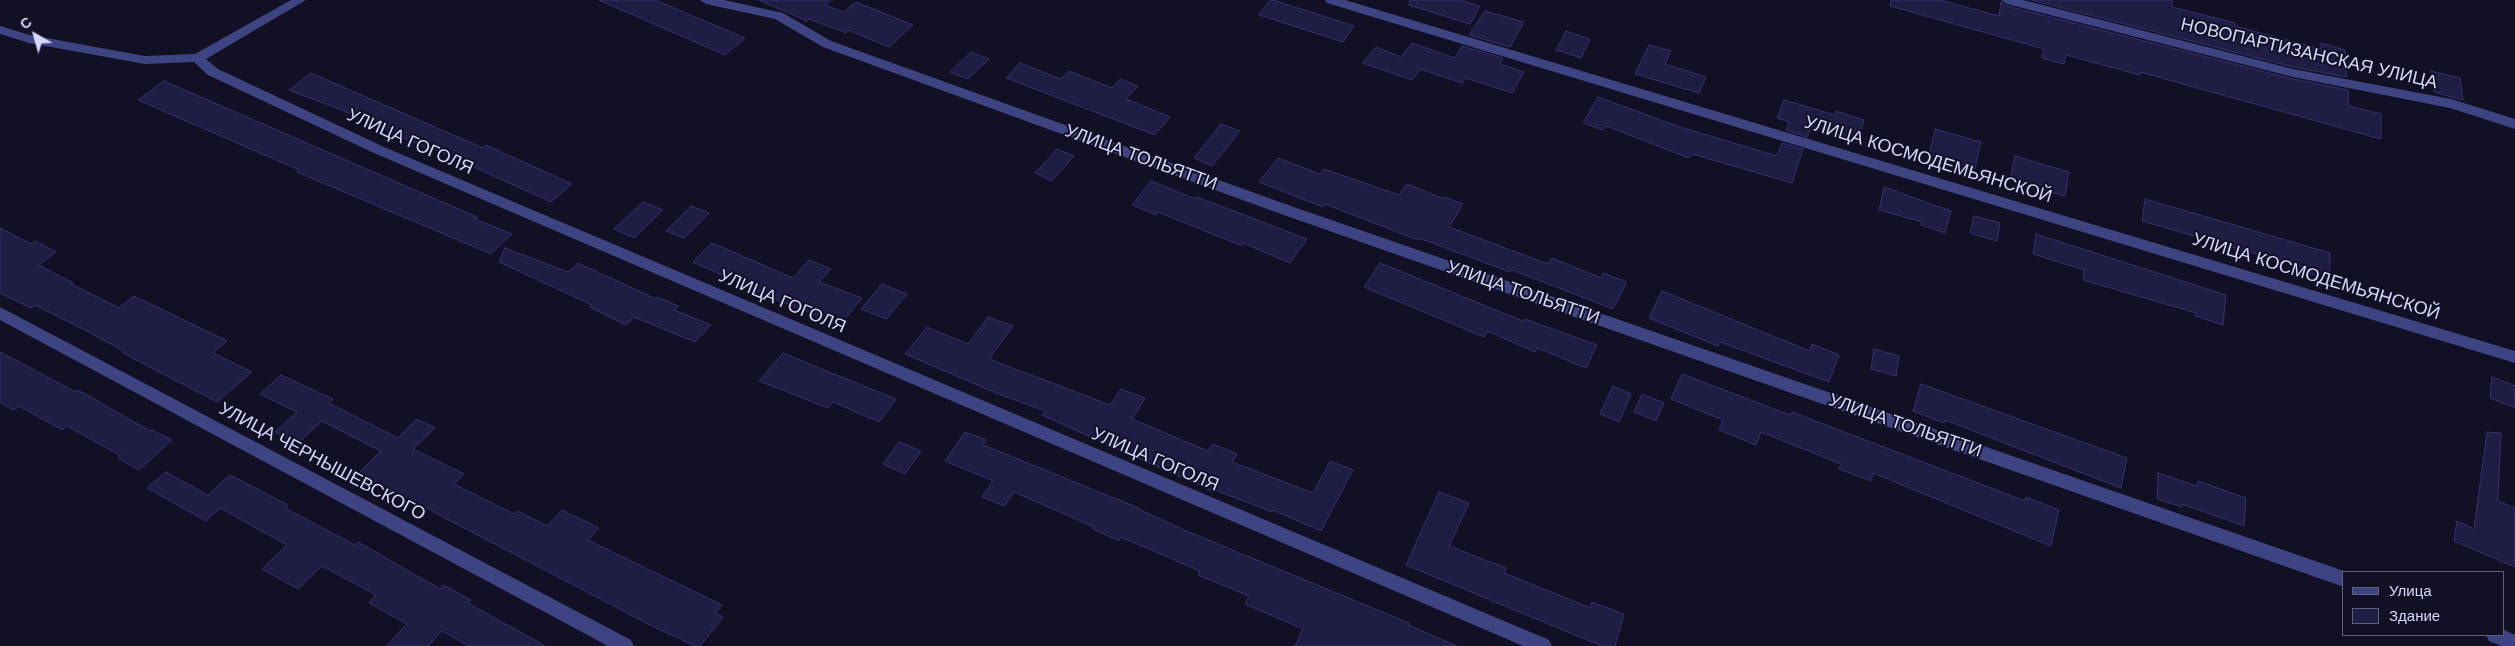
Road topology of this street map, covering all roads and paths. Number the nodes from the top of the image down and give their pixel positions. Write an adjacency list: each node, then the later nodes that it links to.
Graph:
1 (300, 0): 6 (street)
2 (706, 0): 10 (street, УЛИЦА ТОЛЬЯТТИ)
3 (1331, 0): 9 (street, УЛИЦА КОСМОДЕМЬЯНСКОЙ)
4 (2007, 0): 7 (street, НОВОПАРТИЗАНСКАЯ УЛИЦА)
5 (0, 30): 6 (street)
6 (197, 58): 14 (street, УЛИЦА ГОГОЛЯ)
7 (2515, 124)
8 (0, 313): 13 (street, УЛИЦА ЧЕРНЫШЕВСКОГО)
9 (2515, 357)
10 (2342, 578)
11 (2498, 636): 12 (street)
12 (2515, 643)
13 (625, 646)
14 (1543, 646)

